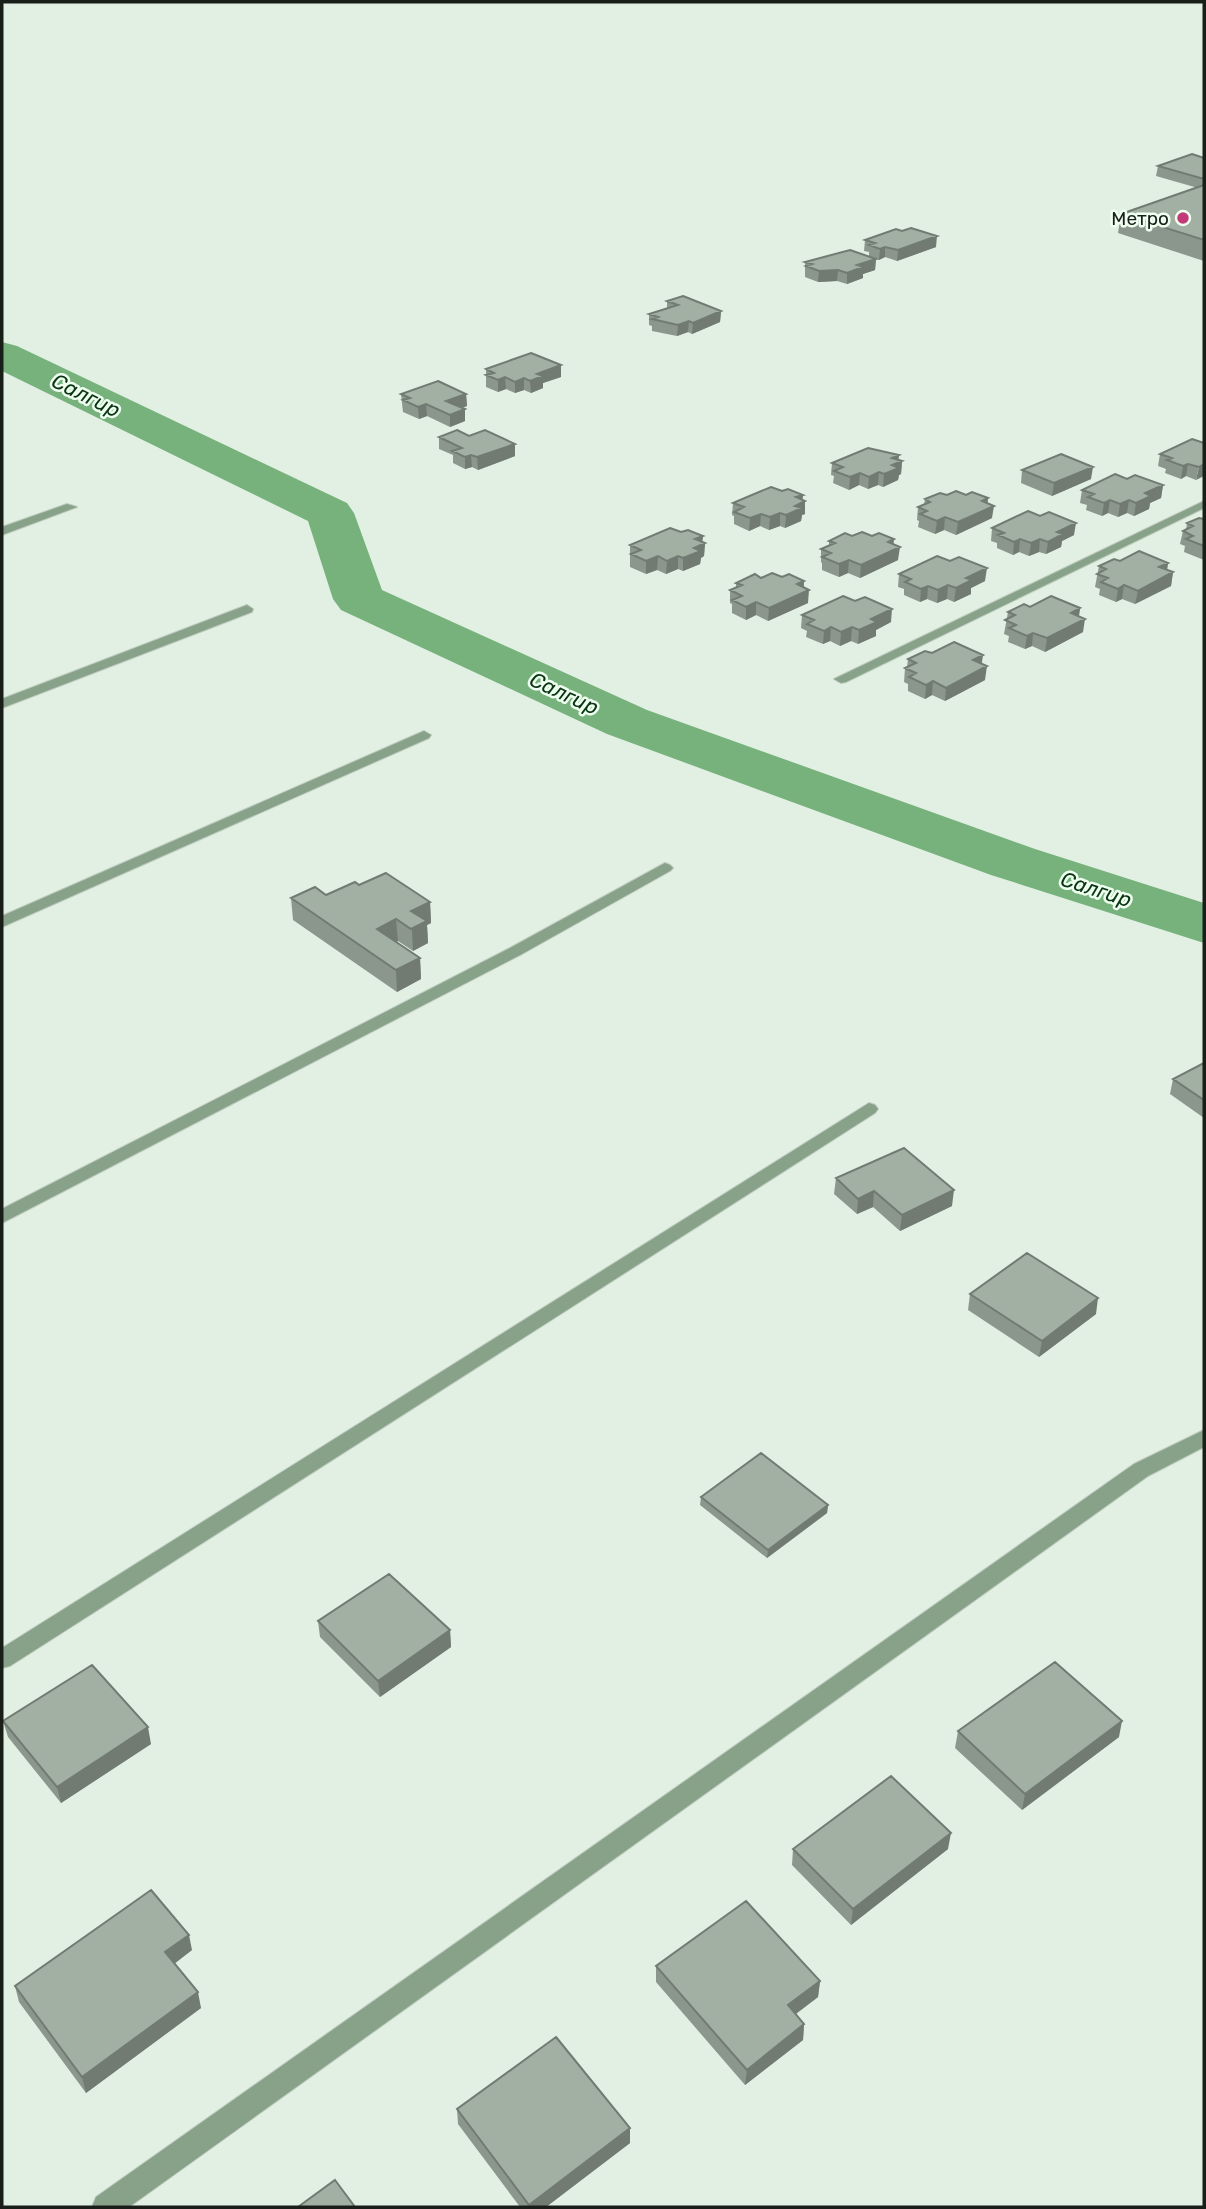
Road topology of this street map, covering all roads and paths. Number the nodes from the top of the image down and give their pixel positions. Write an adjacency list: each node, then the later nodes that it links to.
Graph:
1 (1204, 505): 5 (street)
2 (71, 507): 3 (street)
3 (2, 531)
4 (247, 609): 6 (street)
5 (841, 678)
6 (2, 704)
7 (424, 735): 9 (street)
8 (666, 868): 11 (street)
9 (2, 922)
10 (869, 1109): 13 (street)
11 (2, 1217)
12 (1204, 1438): 14 (street)
13 (2, 1659)
14 (106, 2207)

